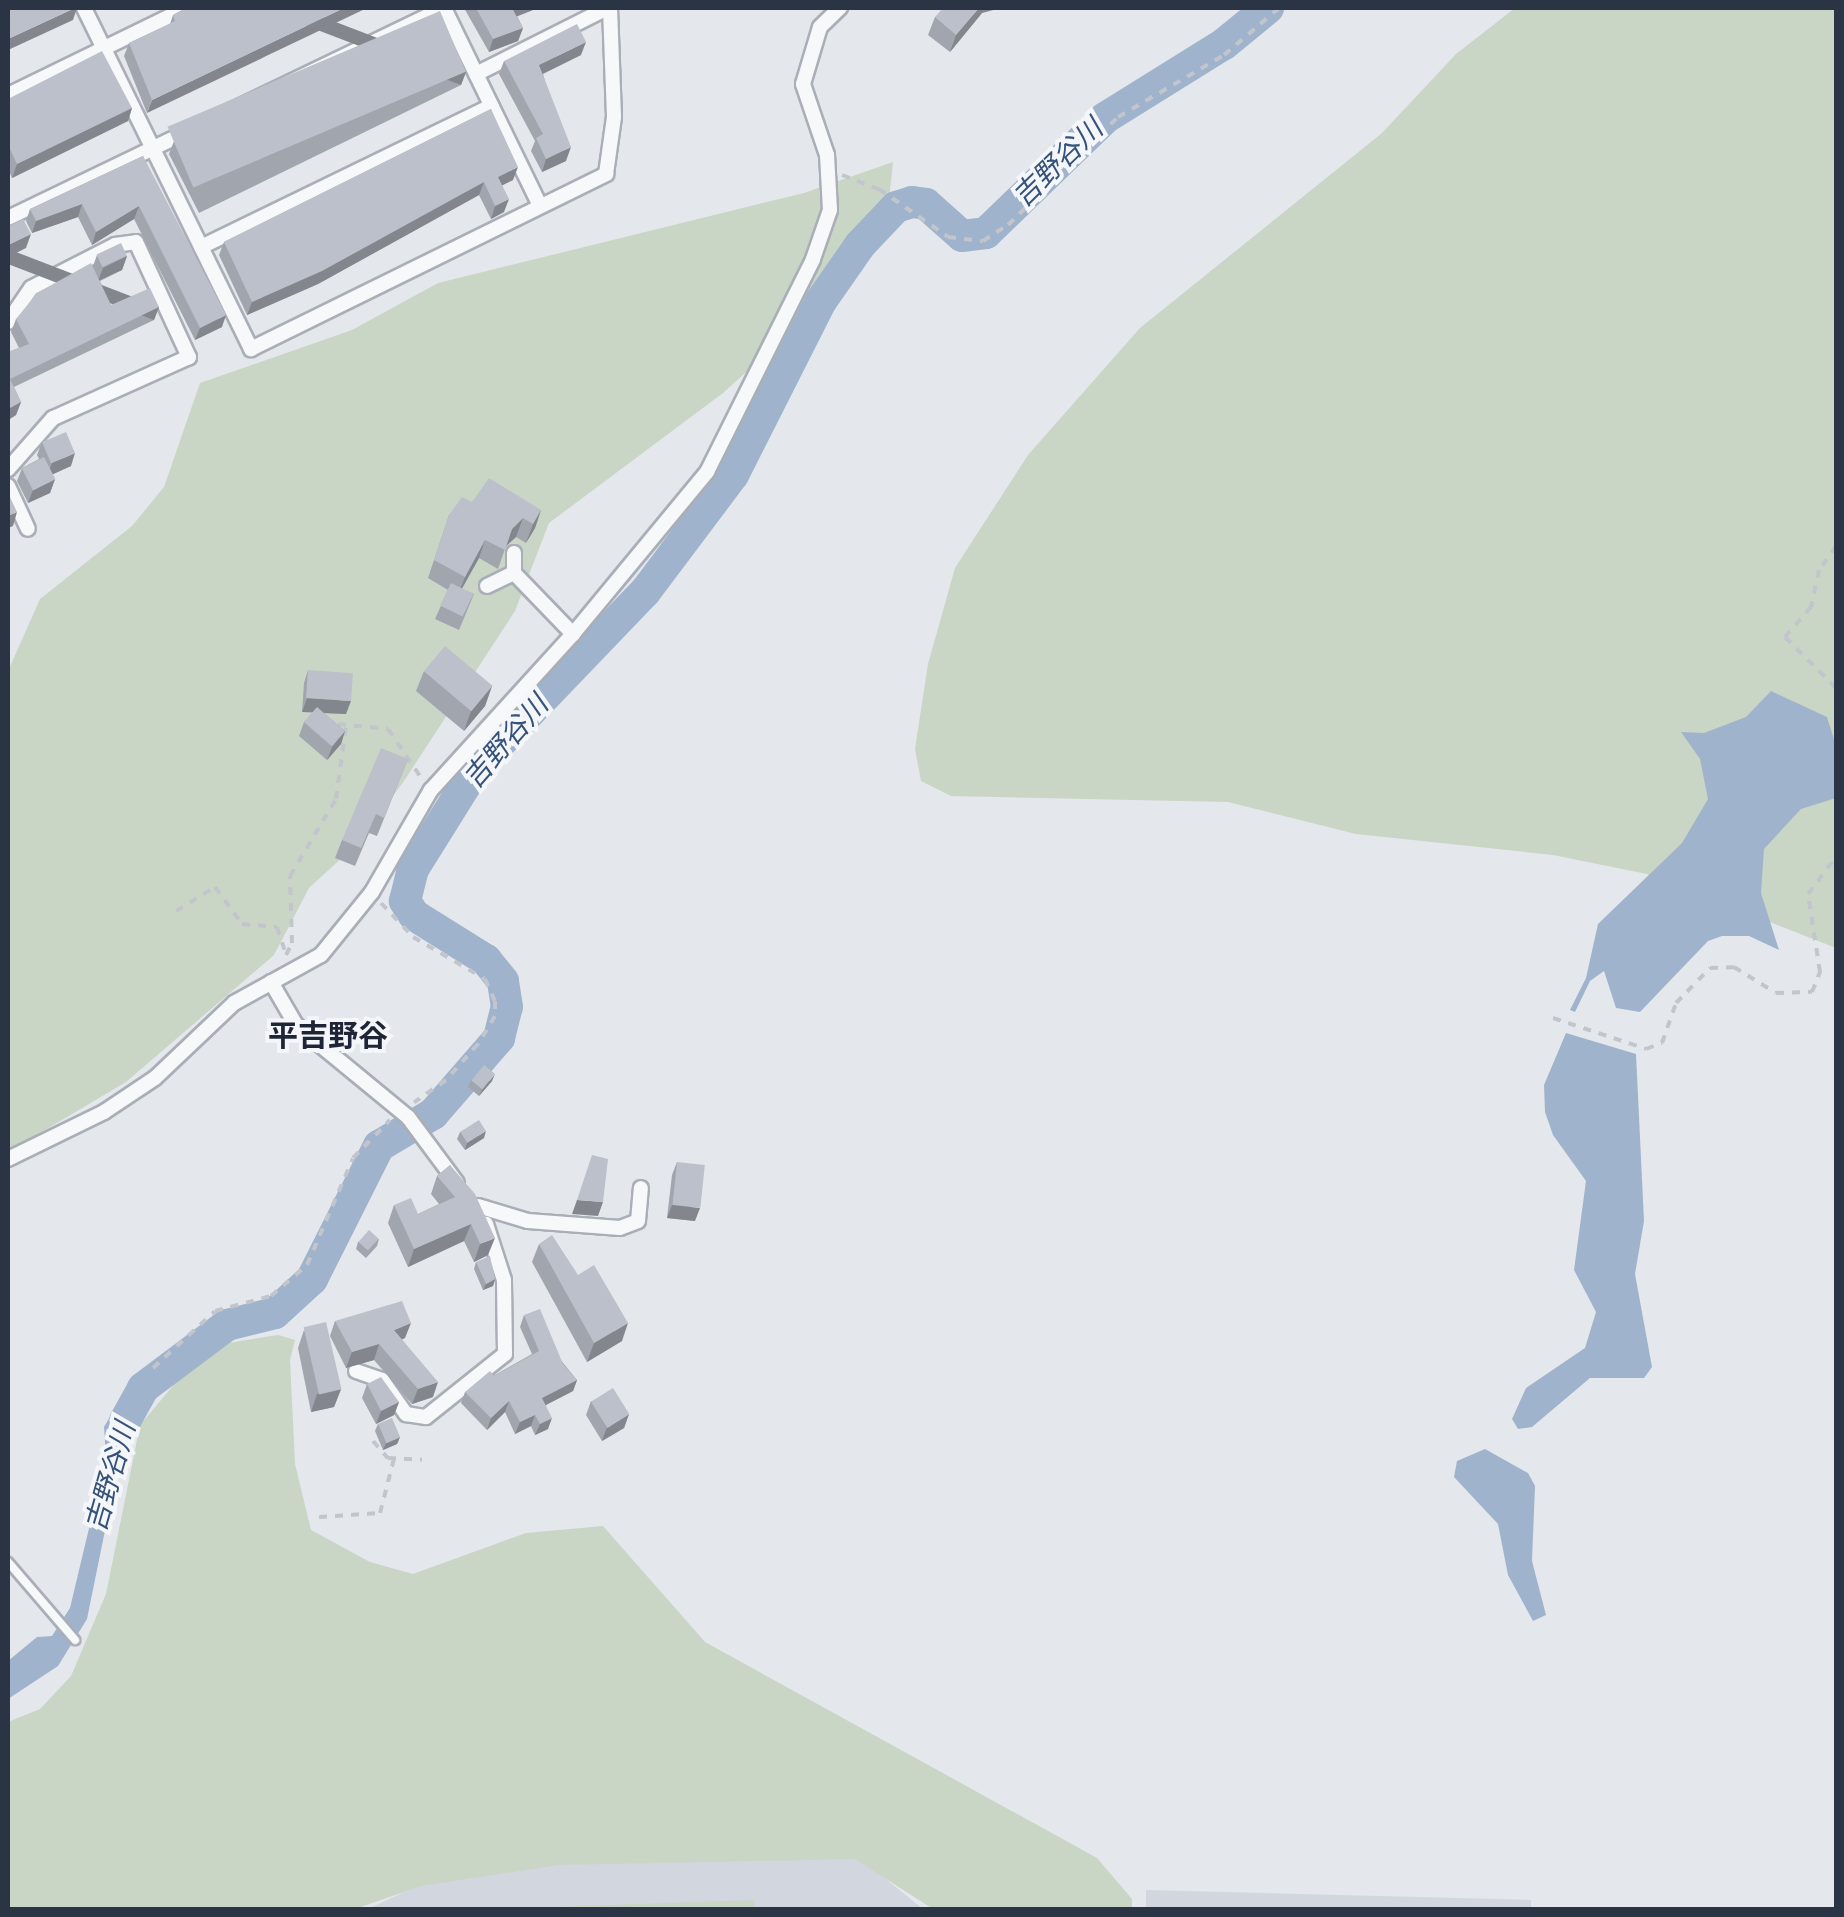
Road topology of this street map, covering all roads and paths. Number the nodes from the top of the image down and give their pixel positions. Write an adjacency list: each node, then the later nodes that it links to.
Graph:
1 (84, 8): 7 (street)
2 (186, 8): 7 (street)
3 (444, 8): 8 (street); 11 (street)
4 (608, 8): 8 (street); 13 (street)
5 (840, 8): 12 (street)
6 (1279, 8): 12 (path)
7 (104, 48): 9 (street); 11 (street)
8 (476, 74): 10 (street)
9 (8, 95)
10 (492, 106): 13 (street); 15 (street)
11 (153, 147): 14 (street); 15 (street)
12 (831, 175): 24 (street)
13 (540, 206): 15 (street)
14 (8, 218)
15 (202, 247)
16 (8, 322): 17 (street)
17 (8, 469)
18 (8, 486): 19 (street)
19 (28, 529)
20 (1836, 546): 25 (path)
21 (514, 554): 22 (street)
22 (514, 573): 23 (street); 24 (street)
23 (487, 586)
24 (574, 634): 28 (street)
25 (1836, 688)
26 (338, 724): 27 (path)
27 (346, 726): 28 (path); 32 (path)
28 (431, 790): 30 (street)
29 (1836, 857): 34 (path)
30 (372, 892): 33 (street); 35 (path)
31 (176, 911): 32 (path)
32 (286, 954): 33 (path)
33 (275, 980): 35 (street); 36 (street)
34 (1553, 1018)
35 (408, 1120): 38 (street); 39 (path)
36 (8, 1159)
37 (640, 1188): 38 (street)
38 (478, 1206): 40 (street)
39 (154, 1368)
40 (356, 1371)
41 (374, 1441): 42 (path)
42 (394, 1459): 43 (path); 44 (path)
43 (422, 1460)
44 (319, 1517)
45 (8, 1562): 46 (lane)
46 (76, 1640)

